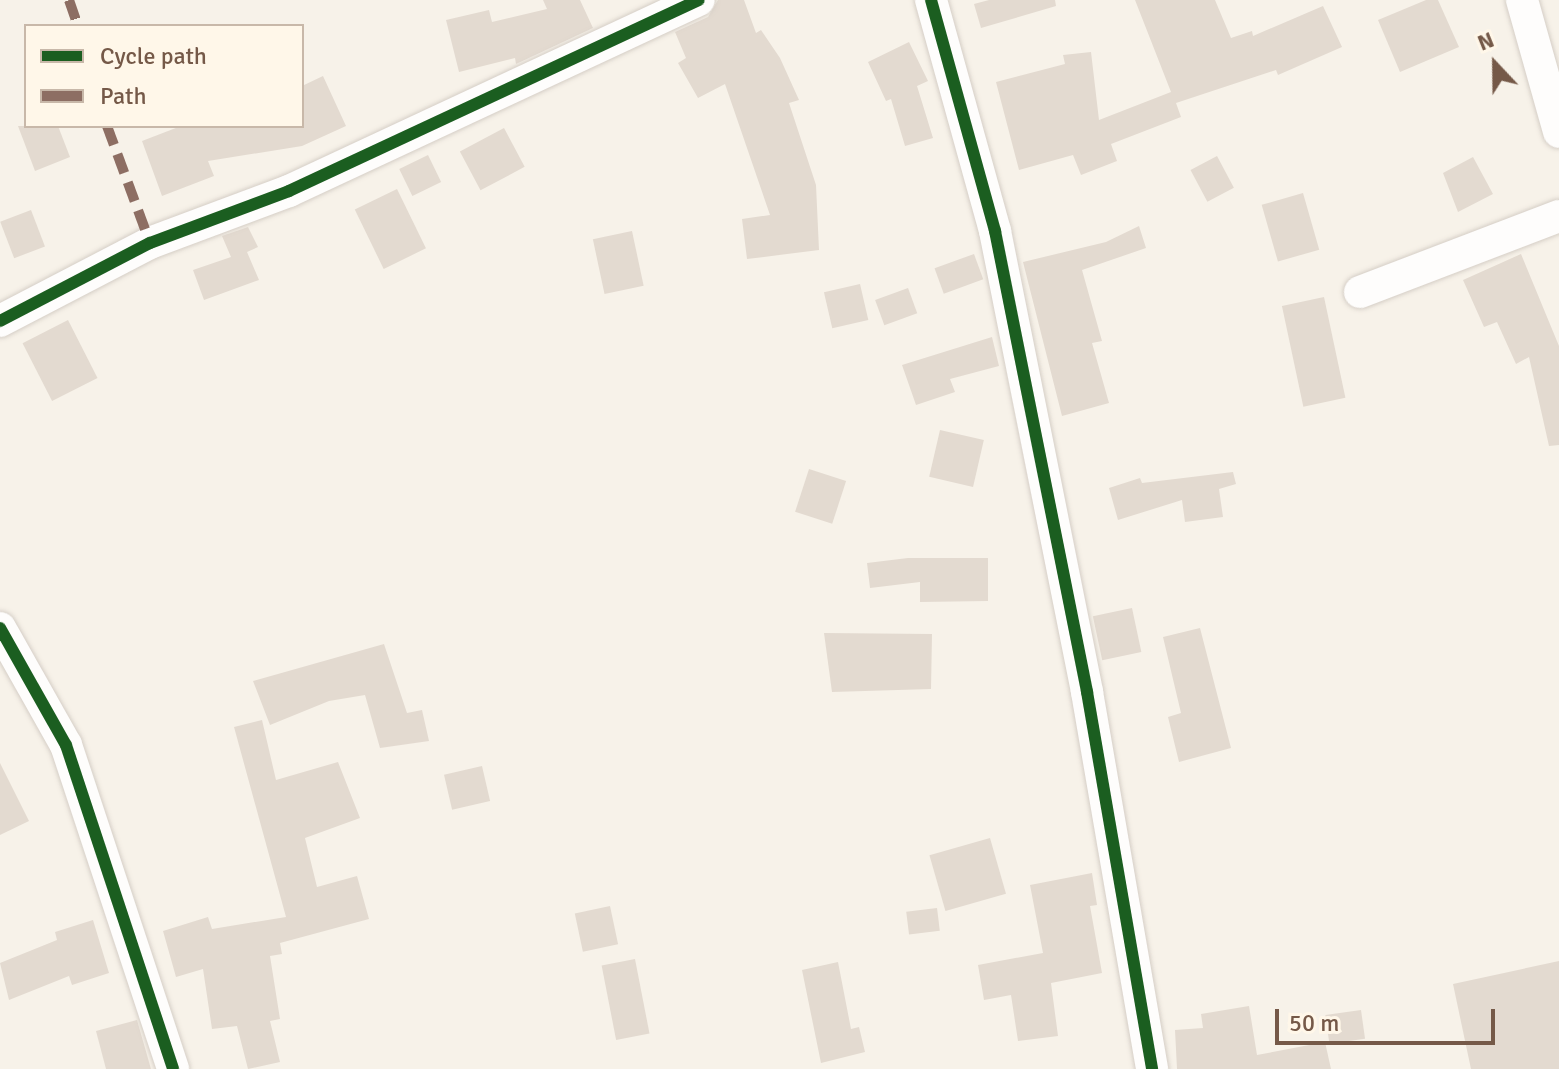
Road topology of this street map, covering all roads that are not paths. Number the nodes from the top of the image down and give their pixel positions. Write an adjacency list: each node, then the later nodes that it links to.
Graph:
1 (699, 0): 7 (street)
2 (931, 0): 10 (street)
3 (1522, 0): 4 (street)
4 (1559, 132)
5 (1559, 216): 6 (street)
6 (1360, 292)
7 (0, 321)
8 (0, 628): 9 (street)
9 (173, 1069)
10 (1152, 1069)

